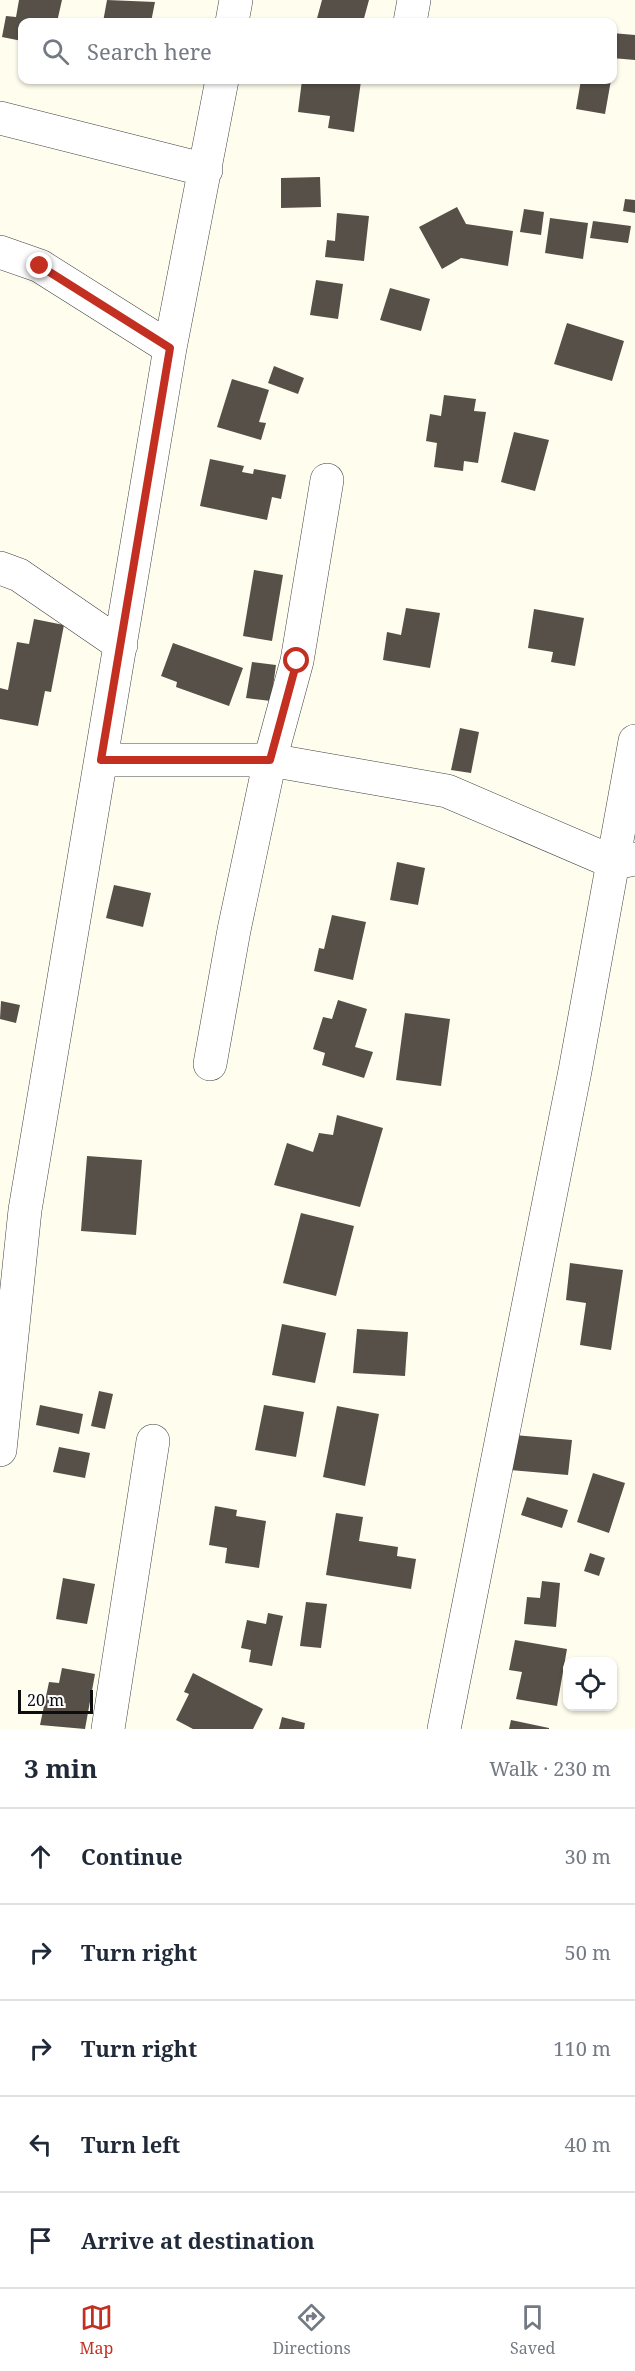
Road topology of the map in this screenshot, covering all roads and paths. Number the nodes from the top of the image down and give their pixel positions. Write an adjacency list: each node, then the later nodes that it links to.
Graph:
1 (236, 0): 3 (street)
2 (414, 0): 4 (street)
3 (233, 18)
4 (411, 18)
5 (221, 84): 7 (street)
6 (0, 118): 7 (street)
7 (206, 171): 9 (street)
8 (0, 252): 9 (street)
9 (170, 348): 12 (street)
10 (327, 480): 15 (street)
11 (0, 568): 12 (street)
12 (121, 645): 14 (street)
13 (635, 741): 16 (street)
14 (101, 760): 15 (street); 19 (street)
15 (270, 760): 16 (street); 17 (street)
16 (625, 861): 21 (street)
17 (210, 1064)
18 (153, 1441): 20 (street)
19 (0, 1448)
20 (108, 1729)
21 (444, 1729)

